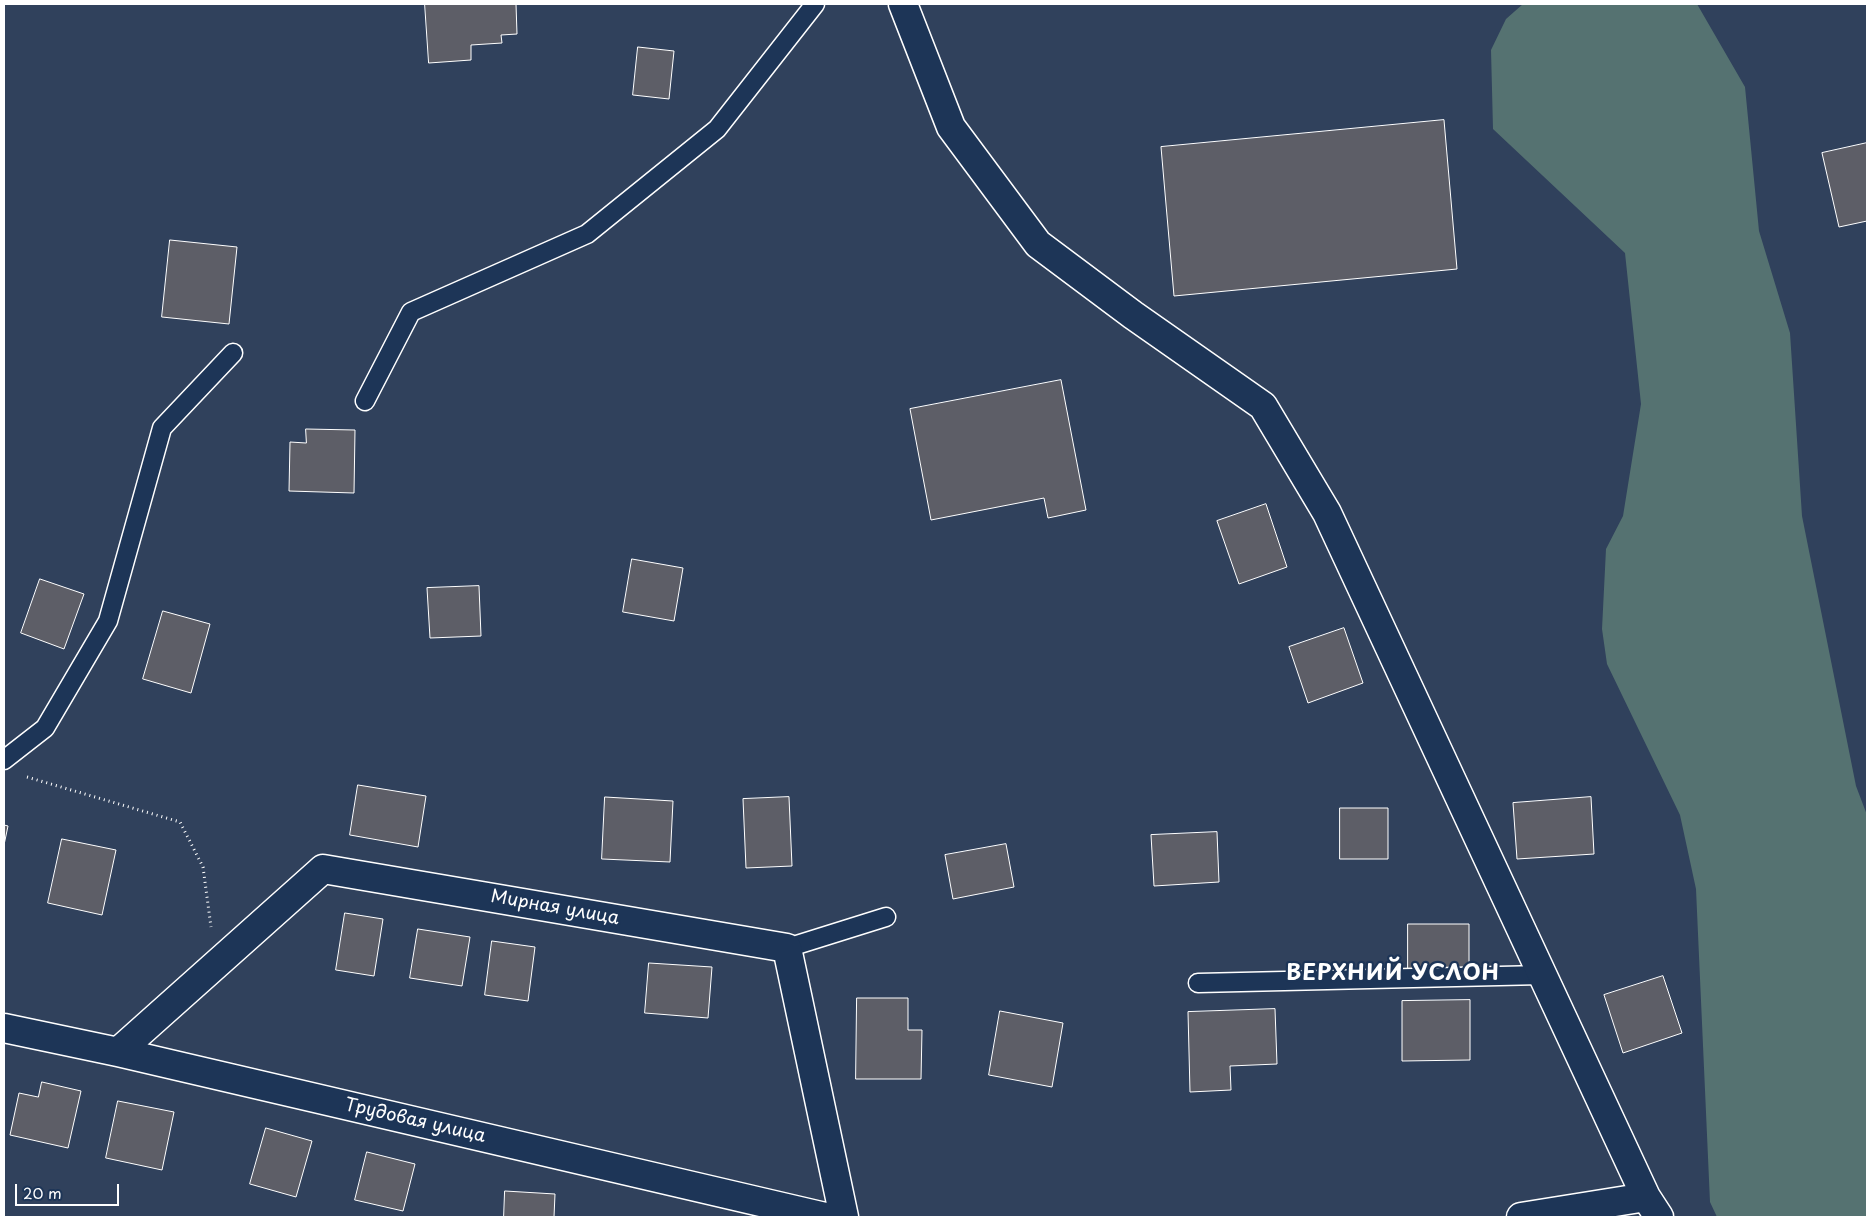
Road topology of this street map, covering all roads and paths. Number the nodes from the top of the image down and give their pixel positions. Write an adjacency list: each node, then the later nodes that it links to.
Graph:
1 (814, 4): 4 (lane)
2 (903, 4): 10 (street)
3 (233, 353): 5 (lane)
4 (365, 401)
5 (4, 760)
6 (22, 776): 9 (path)
7 (886, 917): 8 (lane)
8 (786, 948): 9 (street, Мирная улица); 16 (street)
9 (215, 965): 13 (street)
10 (1542, 975): 11 (lane); 14 (street)
11 (1198, 983)
12 (4, 1028): 13 (street, Трудовая улица)
13 (118, 1052): 15 (street, Трудовая улица)
14 (1652, 1207): 17 (street)
15 (825, 1217)
16 (844, 1217)
17 (1521, 1217)

